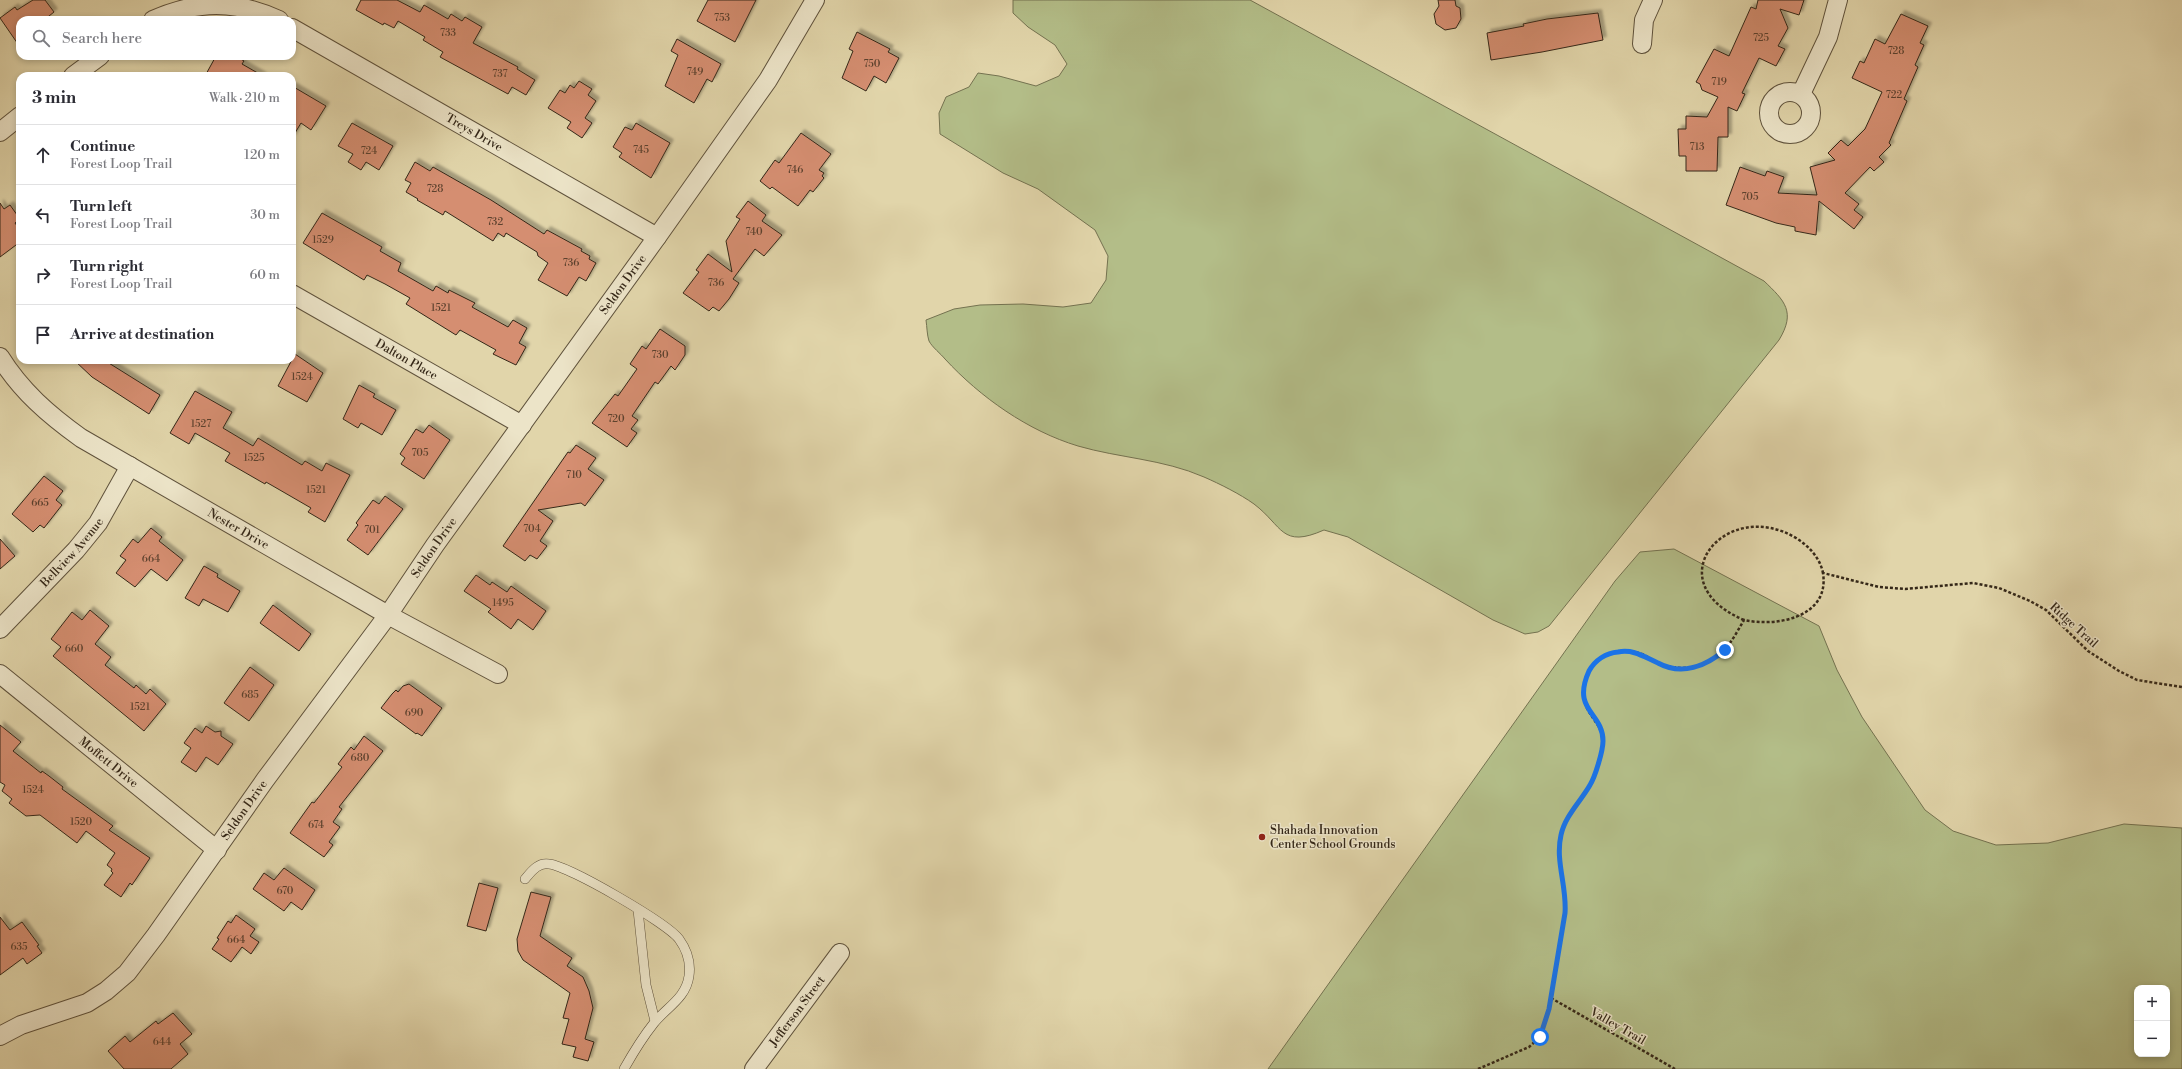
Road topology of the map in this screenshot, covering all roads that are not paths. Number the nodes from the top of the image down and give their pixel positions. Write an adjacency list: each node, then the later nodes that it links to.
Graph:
1 (815, 0): 13 (street, Seldon Drive)
2 (1653, 0): 7 (street)
3 (1838, 0): 10 (street)
4 (162, 16): 5 (street)
5 (272, 16)
6 (296, 30): 13 (street, Treys Drive)
7 (1642, 44)
8 (95, 60): 9 (street)
9 (78, 72)
10 (1801, 94)
11 (16, 119): 12 (street)
12 (0, 132)
13 (657, 237): 16 (street, Seldon Drive)
14 (296, 296): 16 (street, Dalton Place)
15 (0, 358): 17 (street, Nester Drive)
16 (522, 425): 18 (street, Seldon Drive)
17 (130, 466): 18 (street, Nester Drive); 19 (street, Bellview Avenue)
18 (388, 615): 21 (street, Nester Drive); 22 (street, Seldon Drive)
19 (0, 629)
20 (0, 674): 22 (street, Moffett Drive)
21 (498, 674)
22 (217, 850): 27 (street, Seldon Drive)
23 (525, 879): 24 (lane)
24 (638, 910): 26 (lane); 26 (lane)
25 (840, 953): 29 (street, Jefferson Street)
26 (655, 1022): 28 (lane)
27 (0, 1036)
28 (624, 1069)
29 (754, 1069)

